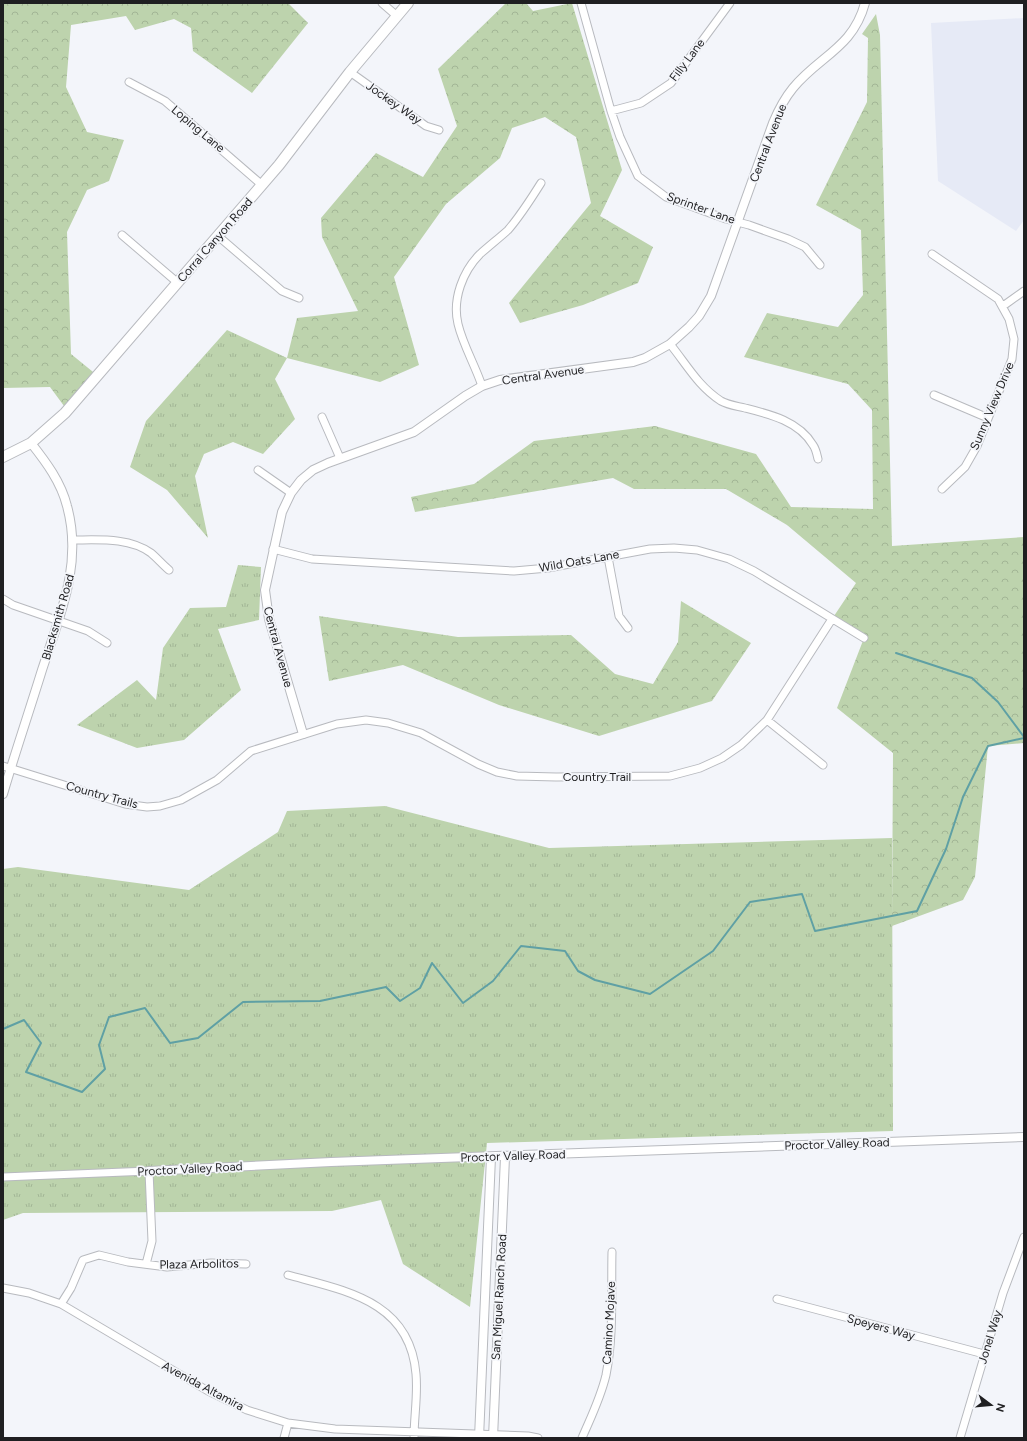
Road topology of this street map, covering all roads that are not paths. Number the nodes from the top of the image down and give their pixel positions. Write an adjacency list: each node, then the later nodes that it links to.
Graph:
1 (382, 3): 6 (street)
2 (408, 3): 6 (main road, Corral Canyon Road)
3 (581, 3): 9 (street, Sprinter Lane)
4 (730, 3): 9 (street, Filly Lane)
5 (865, 3): 13 (street, Central Avenue)
6 (397, 16): 7 (main road, Corral Canyon Road)
7 (350, 72): 10 (street, Jockey Way); 12 (main road, Corral Canyon Road)
8 (129, 82): 12 (street, Loping Lane)
9 (610, 111): 13 (street, Sprinter Lane)
10 (439, 130)
11 (541, 183): 23 (street)
12 (262, 184): 15 (main road, Corral Canyon Road)
13 (738, 222): 17 (street, Sprinter Lane); 22 (street, Central Avenue)
14 (122, 234): 18 (street)
15 (218, 236): 18 (main road, Corral Canyon Road); 20 (street)
16 (932, 254): 21 (street, Sunny View Drive)
17 (820, 265)
18 (178, 283): 27 (main road, Corral Canyon Road)
19 (1024, 291): 21 (street)
20 (299, 298)
21 (1003, 306): 26 (street, Sunny View Drive)
22 (670, 344): 23 (street, Central Avenue); 30 (street)
23 (482, 386): 29 (street, Central Avenue)
24 (934, 395): 26 (street)
25 (322, 417): 29 (street)
26 (988, 418): 32 (street, Sunny View Drive)
27 (31, 443): 28 (main road, Corral Canyon Road); 34 (street, Blacksmith Road)
28 (3, 457)
29 (340, 458): 33 (street, Central Avenue)
30 (818, 459)
31 (258, 470): 33 (street)
32 (942, 489)
33 (291, 493): 35 (street, Central Avenue)
34 (72, 540): 37 (street); 40 (street, Blacksmith Road)
35 (273, 549): 36 (street, Wild Oats Lane); 45 (street, Central Avenue)
36 (608, 557): 39 (street, Wild Oats Lane); 41 (street)
37 (169, 570)
38 (3, 598): 40 (street)
39 (832, 619): 42 (street, Wild Oats Lane); 44 (street, Country Trail)
40 (58, 621): 43 (street); 47 (street, Blacksmith Road)
41 (628, 628)
42 (864, 638)
43 (107, 643)
44 (767, 720): 45 (street, Country Trail); 46 (street)
45 (303, 734): 47 (street, Country Trails)
46 (823, 765)
47 (7, 767): 48 (street, Blacksmith Road)
48 (3, 794)
49 (1024, 1137): 51 (street, Proctor Valley Road)
50 (491, 1157): 51 (street, Proctor Valley Road); 52 (street, Proctor Valley Road); 65 (street, San Miguel Ranch Road)
51 (504, 1157): 66 (street, San Miguel Ranch Road)
52 (149, 1171): 53 (street, Proctor Valley Road); 56 (street)
53 (3, 1177)
54 (1024, 1237): 62 (street, Jonel Way)
55 (612, 1252): 69 (street, Camino Mojave)
56 (146, 1264): 57 (street, Plaza Arbolitos); 61 (street, Plaza Arbolitos)
57 (246, 1264)
58 (288, 1275): 64 (street)
59 (3, 1288): 61 (street, Avenida Altamira)
60 (777, 1300): 62 (street, Speyers Way)
61 (61, 1304): 63 (street, Avenida Altamira)
62 (984, 1354): 70 (street, Jonel Way)
63 (288, 1423): 64 (street, Avenida Altamira); 67 (street)
64 (414, 1435): 65 (street, Avenida Altamira)
65 (480, 1436): 66 (street, Avenida Altamira)
66 (493, 1436): 68 (street, Avenida Altamira)
67 (284, 1438)
68 (538, 1438)
69 (582, 1438)
70 (960, 1438)

